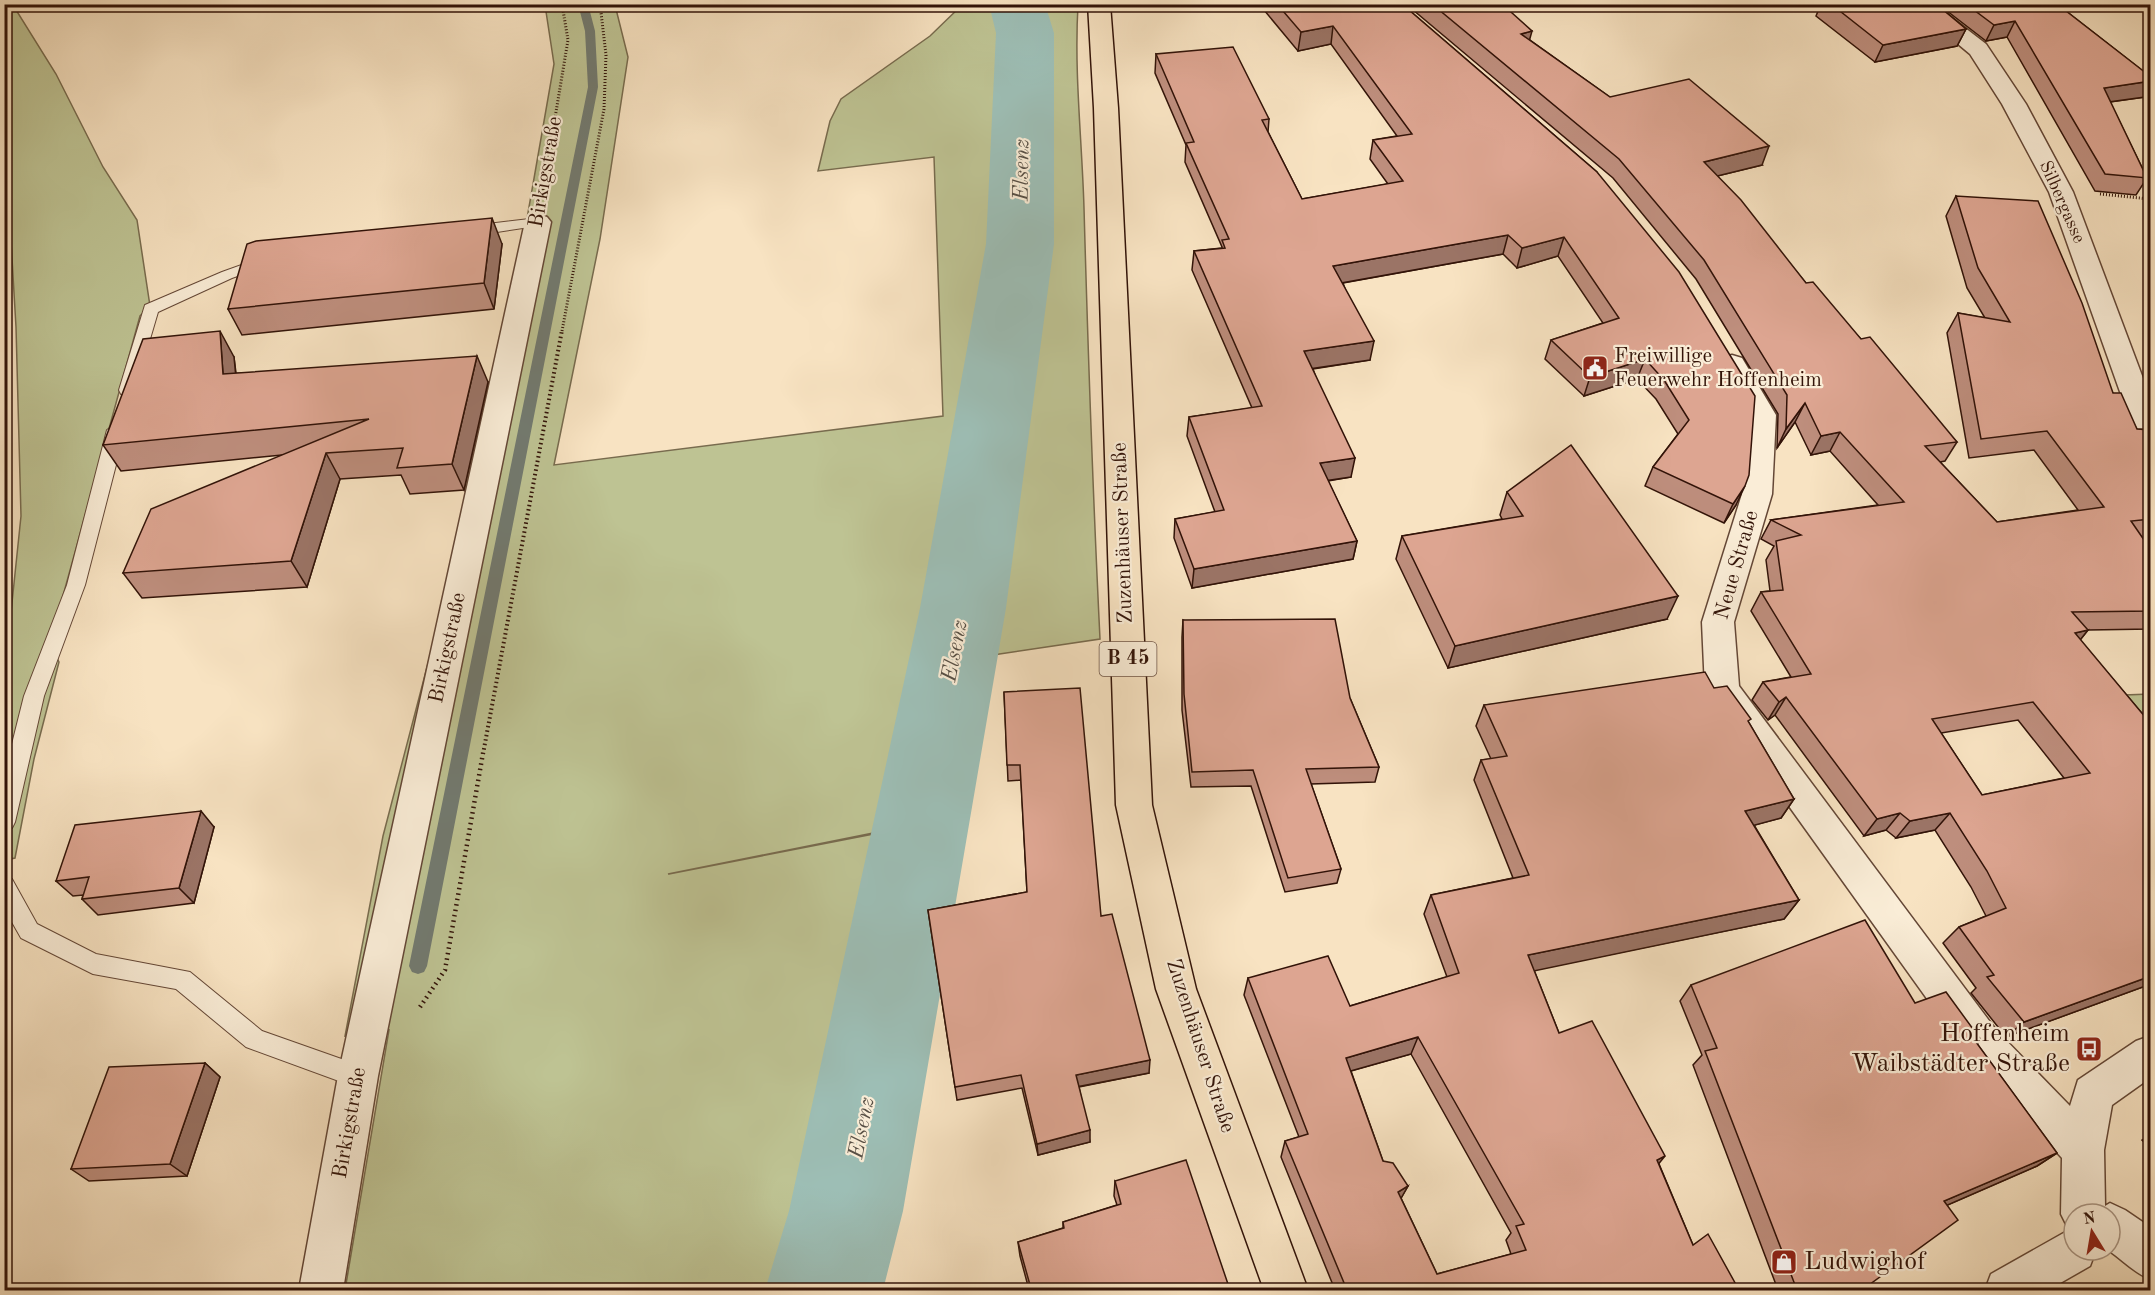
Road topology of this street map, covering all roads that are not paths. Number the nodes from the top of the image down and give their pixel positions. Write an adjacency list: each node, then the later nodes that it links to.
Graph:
1 (1099, 4): 18 (main road, Zuzenhäuser Straße / B 45)
2 (1920, 4): 7 (street, Silbergasse)
3 (538, 222): 4 (lane); 11 (street, Birkigstraße)
4 (457, 232)
5 (279, 257): 8 (lane)
6 (1715, 336): 12 (street, Neue Straße)
7 (2151, 434)
8 (4, 822)
9 (4, 886): 11 (lane)
10 (2151, 1055): 12 (street)
11 (358, 1076): 17 (street, Birkigstraße)
12 (2083, 1150): 13 (street)
13 (2091, 1202)
14 (2122, 1236): 16 (street)
15 (2062, 1257): 19 (street)
16 (2151, 1257)
17 (321, 1290)
18 (1286, 1290)
19 (2007, 1290)

